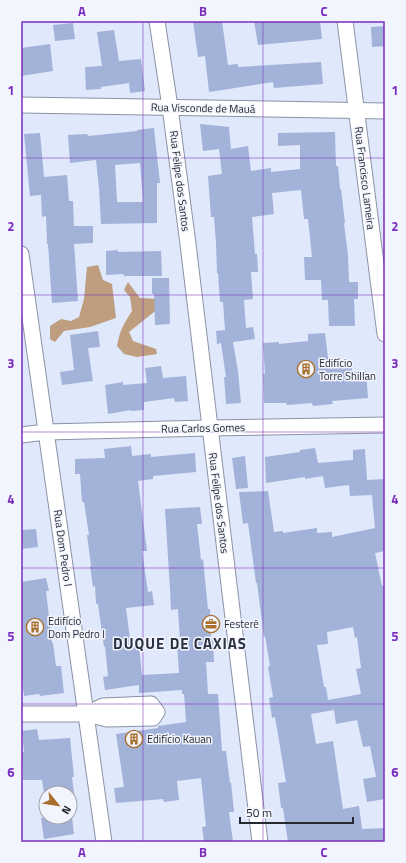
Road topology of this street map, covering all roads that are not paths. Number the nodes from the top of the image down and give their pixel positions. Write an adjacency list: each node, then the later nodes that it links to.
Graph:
1 (158, 21): 4 (street, Rua Felipe dos Santos)
2 (345, 21): 5 (street, Rua Francisco Lameira)
3 (21, 105): 4 (street, Rua Visconde de Mauá)
4 (170, 107): 5 (street, Rua Visconde de Mauá); 10 (street, Rua Felipe dos Santos)
5 (357, 111): 6 (street, Rua Visconde de Mauá); 8 (street, Rua Francisco Lameira)
6 (385, 111)
7 (21, 254): 11 (street, Rua Dom Pedro I)
8 (385, 334)
9 (385, 425): 10 (street, Rua Carlos Gomes)
10 (210, 428): 11 (street, Rua Carlos Gomes); 16 (street, Rua Felipe dos Santos)
11 (46, 432): 12 (street, Rua Carlos Gomes); 14 (street, Rua Dom Pedro I)
12 (21, 435)
13 (21, 714): 14 (street)
14 (86, 714): 15 (street, Rua Dom Pedro I)
15 (104, 842)
16 (260, 842)

